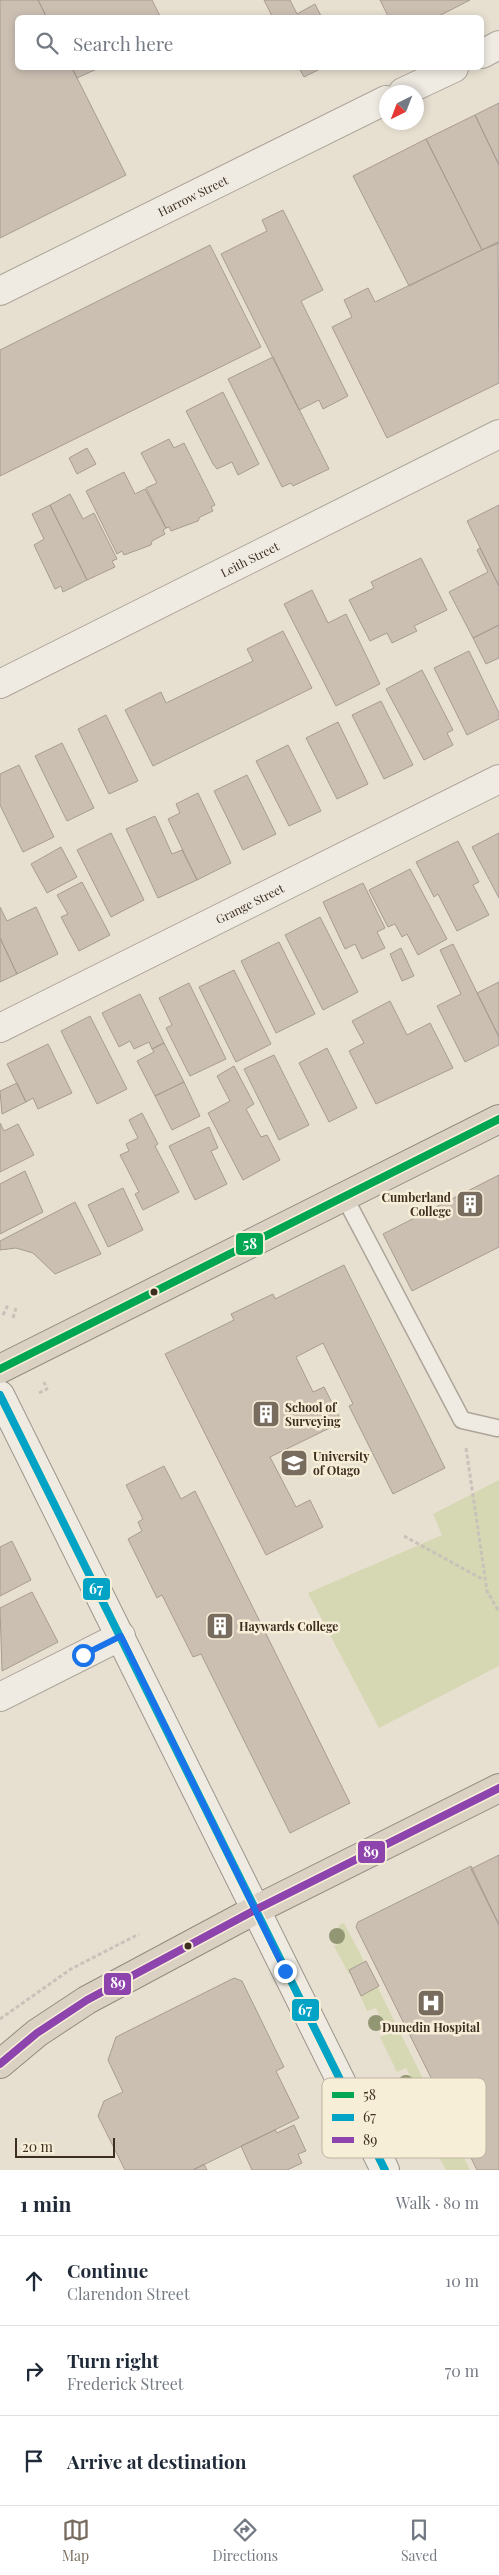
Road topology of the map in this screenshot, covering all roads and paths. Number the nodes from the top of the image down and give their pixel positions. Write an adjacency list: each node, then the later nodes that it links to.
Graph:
1 (499, 45): 2 (street)
2 (484, 53)
3 (450, 70): 4 (street)
4 (418, 85)
5 (379, 103): 6 (street, Harrow Street)
6 (0, 291)
7 (499, 434): 8 (street, Leith Street)
8 (0, 684)
9 (499, 779): 10 (street, Grange Street)
10 (0, 1028)
11 (499, 1119): 12 (highway)
12 (345, 1198): 17 (highway); 21 (lane)
13 (8, 1305): 15 (path)
14 (16, 1308): 16 (path)
15 (3, 1315)
16 (13, 1318)
17 (0, 1369)
18 (47, 1389): 19 (path)
19 (39, 1393)
20 (0, 1394): 26 (street)
21 (462, 1420): 22 (lane); 24 (path)
22 (497, 1428)
23 (404, 1536): 24 (path)
24 (484, 1580): 25 (path)
25 (499, 1612)
26 (121, 1636): 27 (street); 29 (street)
27 (0, 1697)
28 (499, 1788): 29 (highway)
29 (255, 1910): 30 (highway); 31 (street)
30 (0, 2064)
31 (339, 2078)
32 (379, 2158): 33 (street)
33 (385, 2170)

